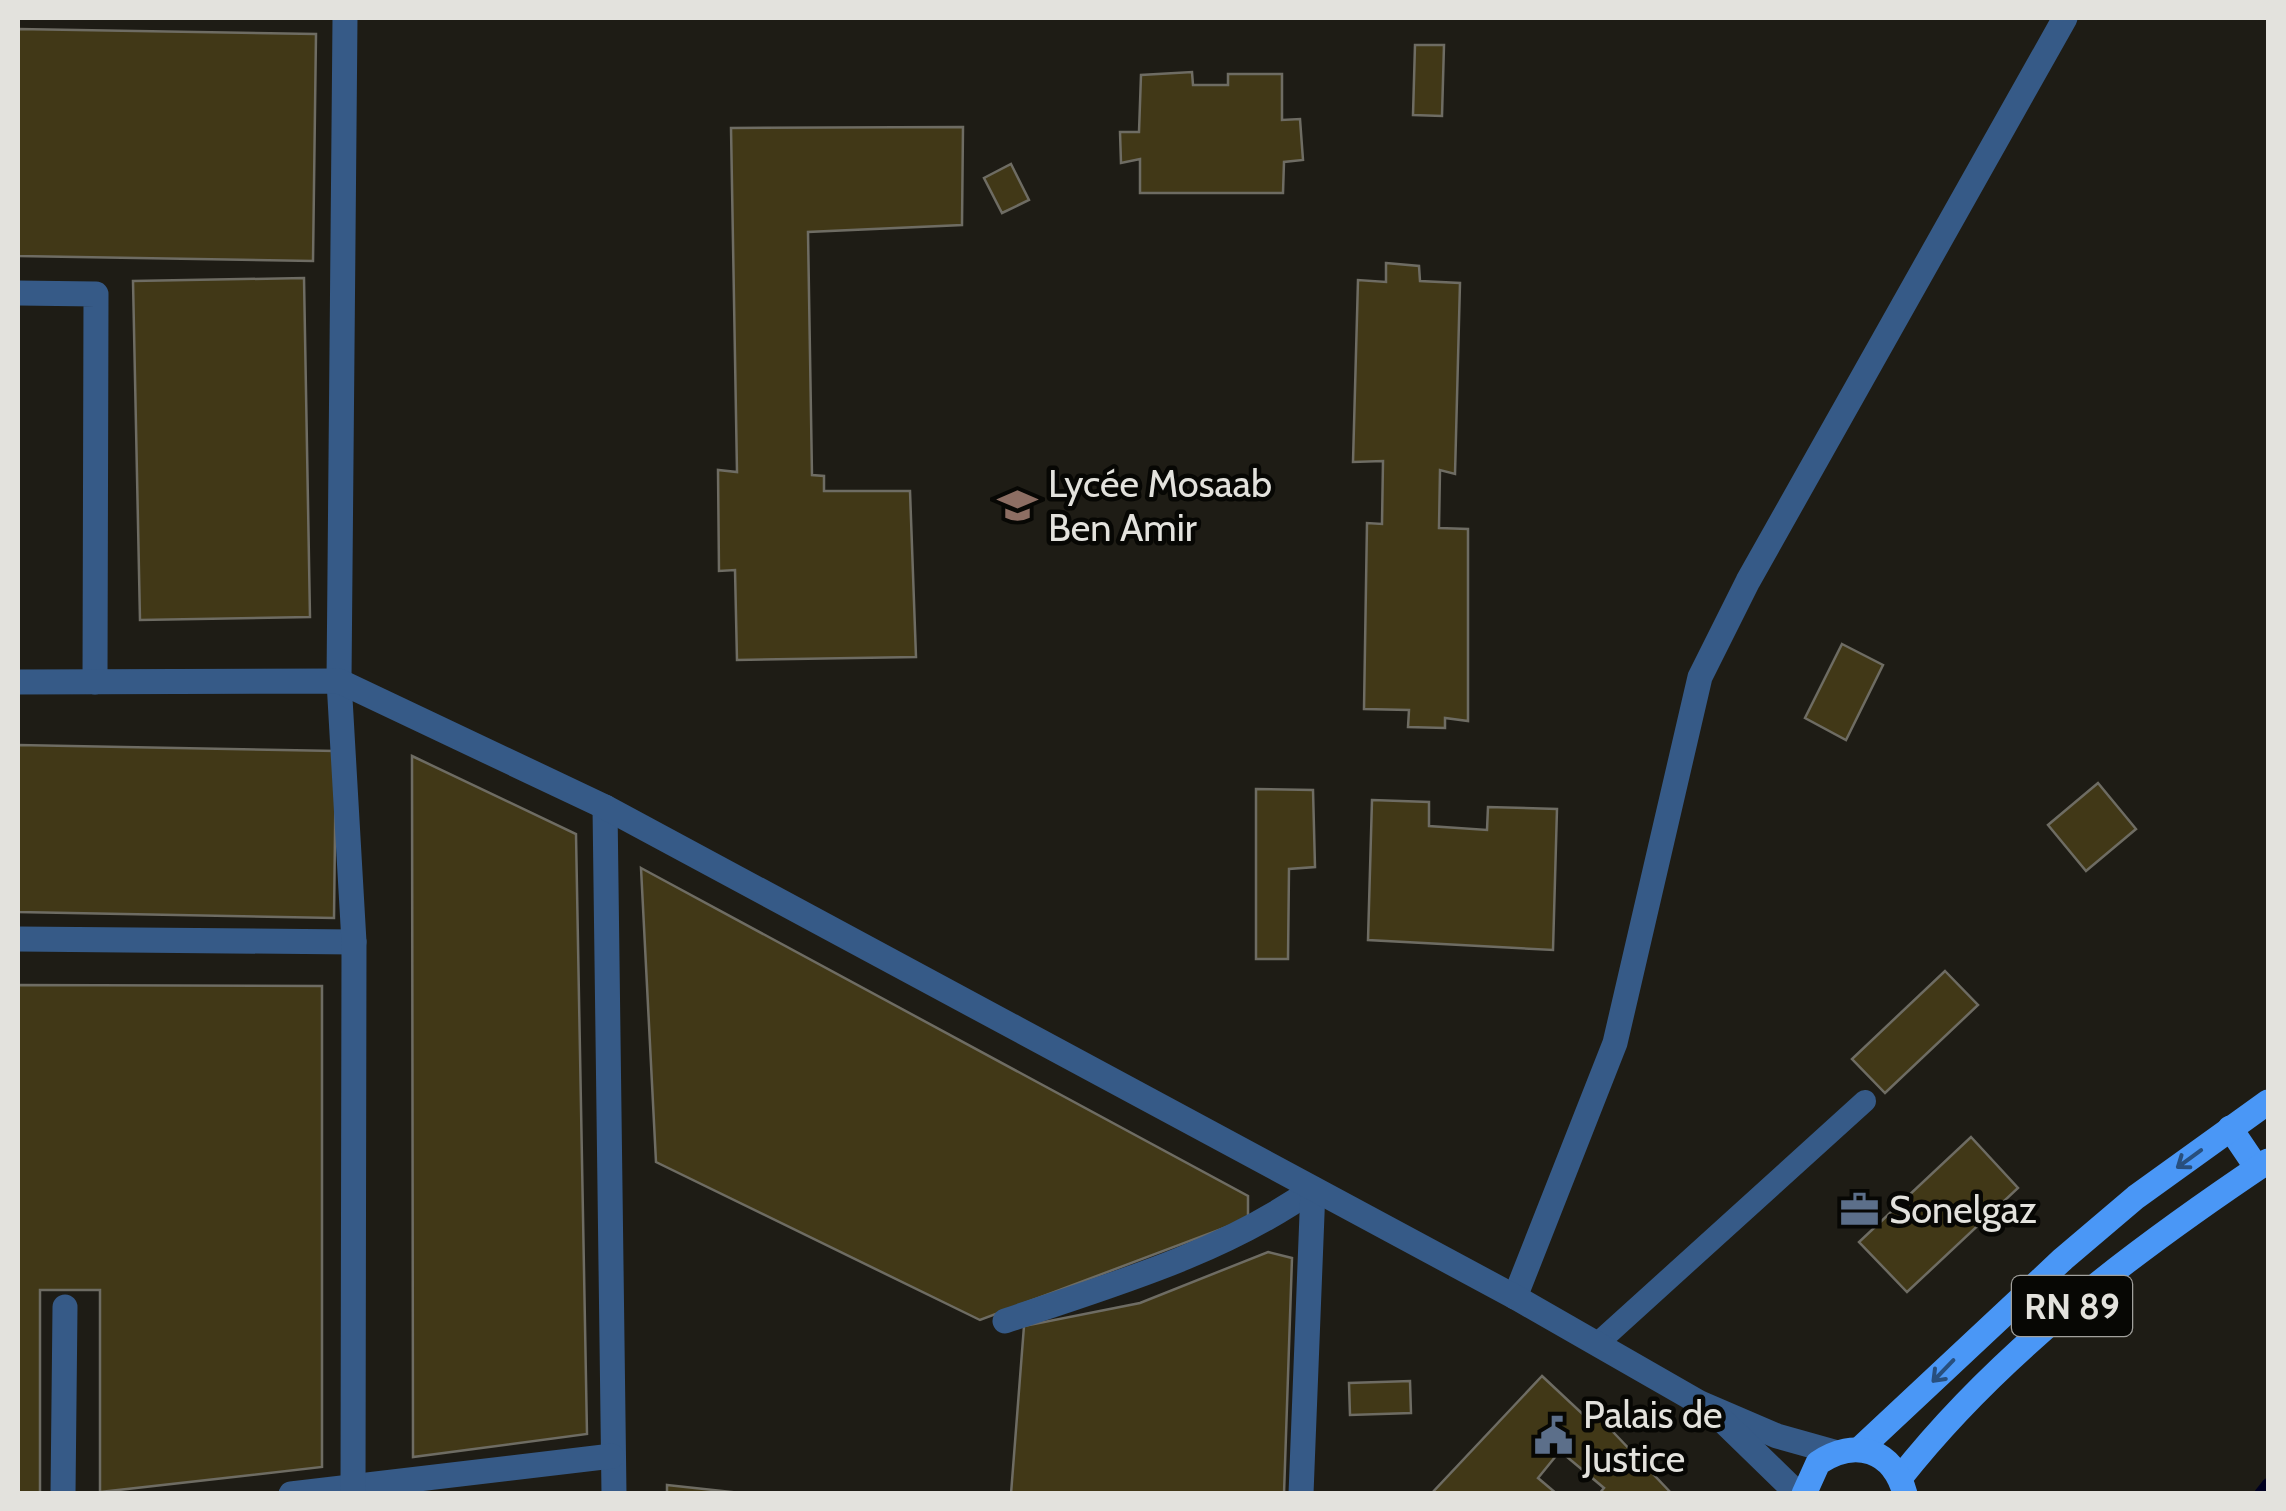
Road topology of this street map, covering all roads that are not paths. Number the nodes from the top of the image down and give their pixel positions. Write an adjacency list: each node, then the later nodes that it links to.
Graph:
1 (345, 18): 6 (street)
2 (2064, 18): 15 (street)
3 (18, 293): 5 (street)
4 (18, 682): 5 (street)
5 (95, 682): 6 (street)
6 (339, 682): 7 (street); 9 (street)
7 (605, 807): 14 (street); 22 (street)
8 (18, 939): 9 (street)
9 (354, 942): 23 (street)
10 (1865, 1102): 18 (lane)
11 (2268, 1102): 12 (main road, RN 89)
12 (2230, 1128): 13 (main road); 20 (main road, RN 89, one-way to 20)
13 (2263, 1165): 24 (main road, RN 89)
14 (1313, 1189): 15 (street); 17 (street); 28 (street)
15 (1515, 1297): 18 (street)
16 (65, 1307): 25 (street)
17 (1005, 1321)
18 (1598, 1343): 19 (street)
19 (1700, 1403): 21 (street); 29 (street)
20 (1861, 1448): 21 (main road); 24 (main road)
21 (1834, 1452): 29 (main road)
22 (612, 1456): 23 (street); 27 (street)
23 (352, 1490): 26 (street)
24 (1904, 1490)
25 (62, 1494)
26 (291, 1494)
27 (614, 1494)
28 (1301, 1494)
29 (1801, 1494)

